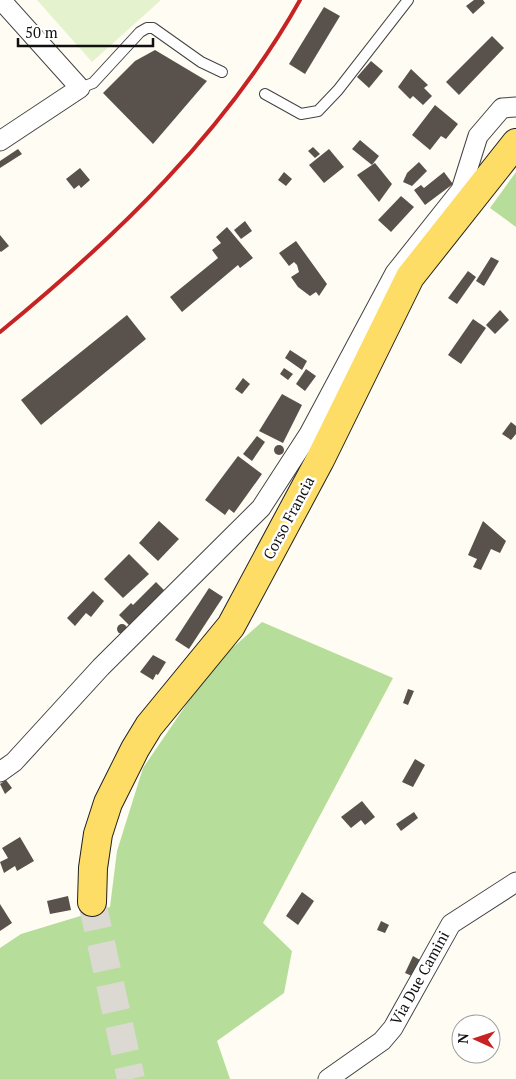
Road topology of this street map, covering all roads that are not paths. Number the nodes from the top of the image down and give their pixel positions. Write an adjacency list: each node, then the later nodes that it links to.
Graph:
1 (1, 0): 4 (street)
2 (408, 0): 5 (lane)
3 (222, 72): 4 (lane)
4 (80, 88): 7 (street)
5 (265, 94)
6 (516, 107): 9 (street)
7 (0, 141)
8 (516, 143): 11 (main road, Corso Francia)
9 (0, 772)
10 (516, 882): 12 (street, Via Due Camini)
11 (92, 902)
12 (328, 1079)

